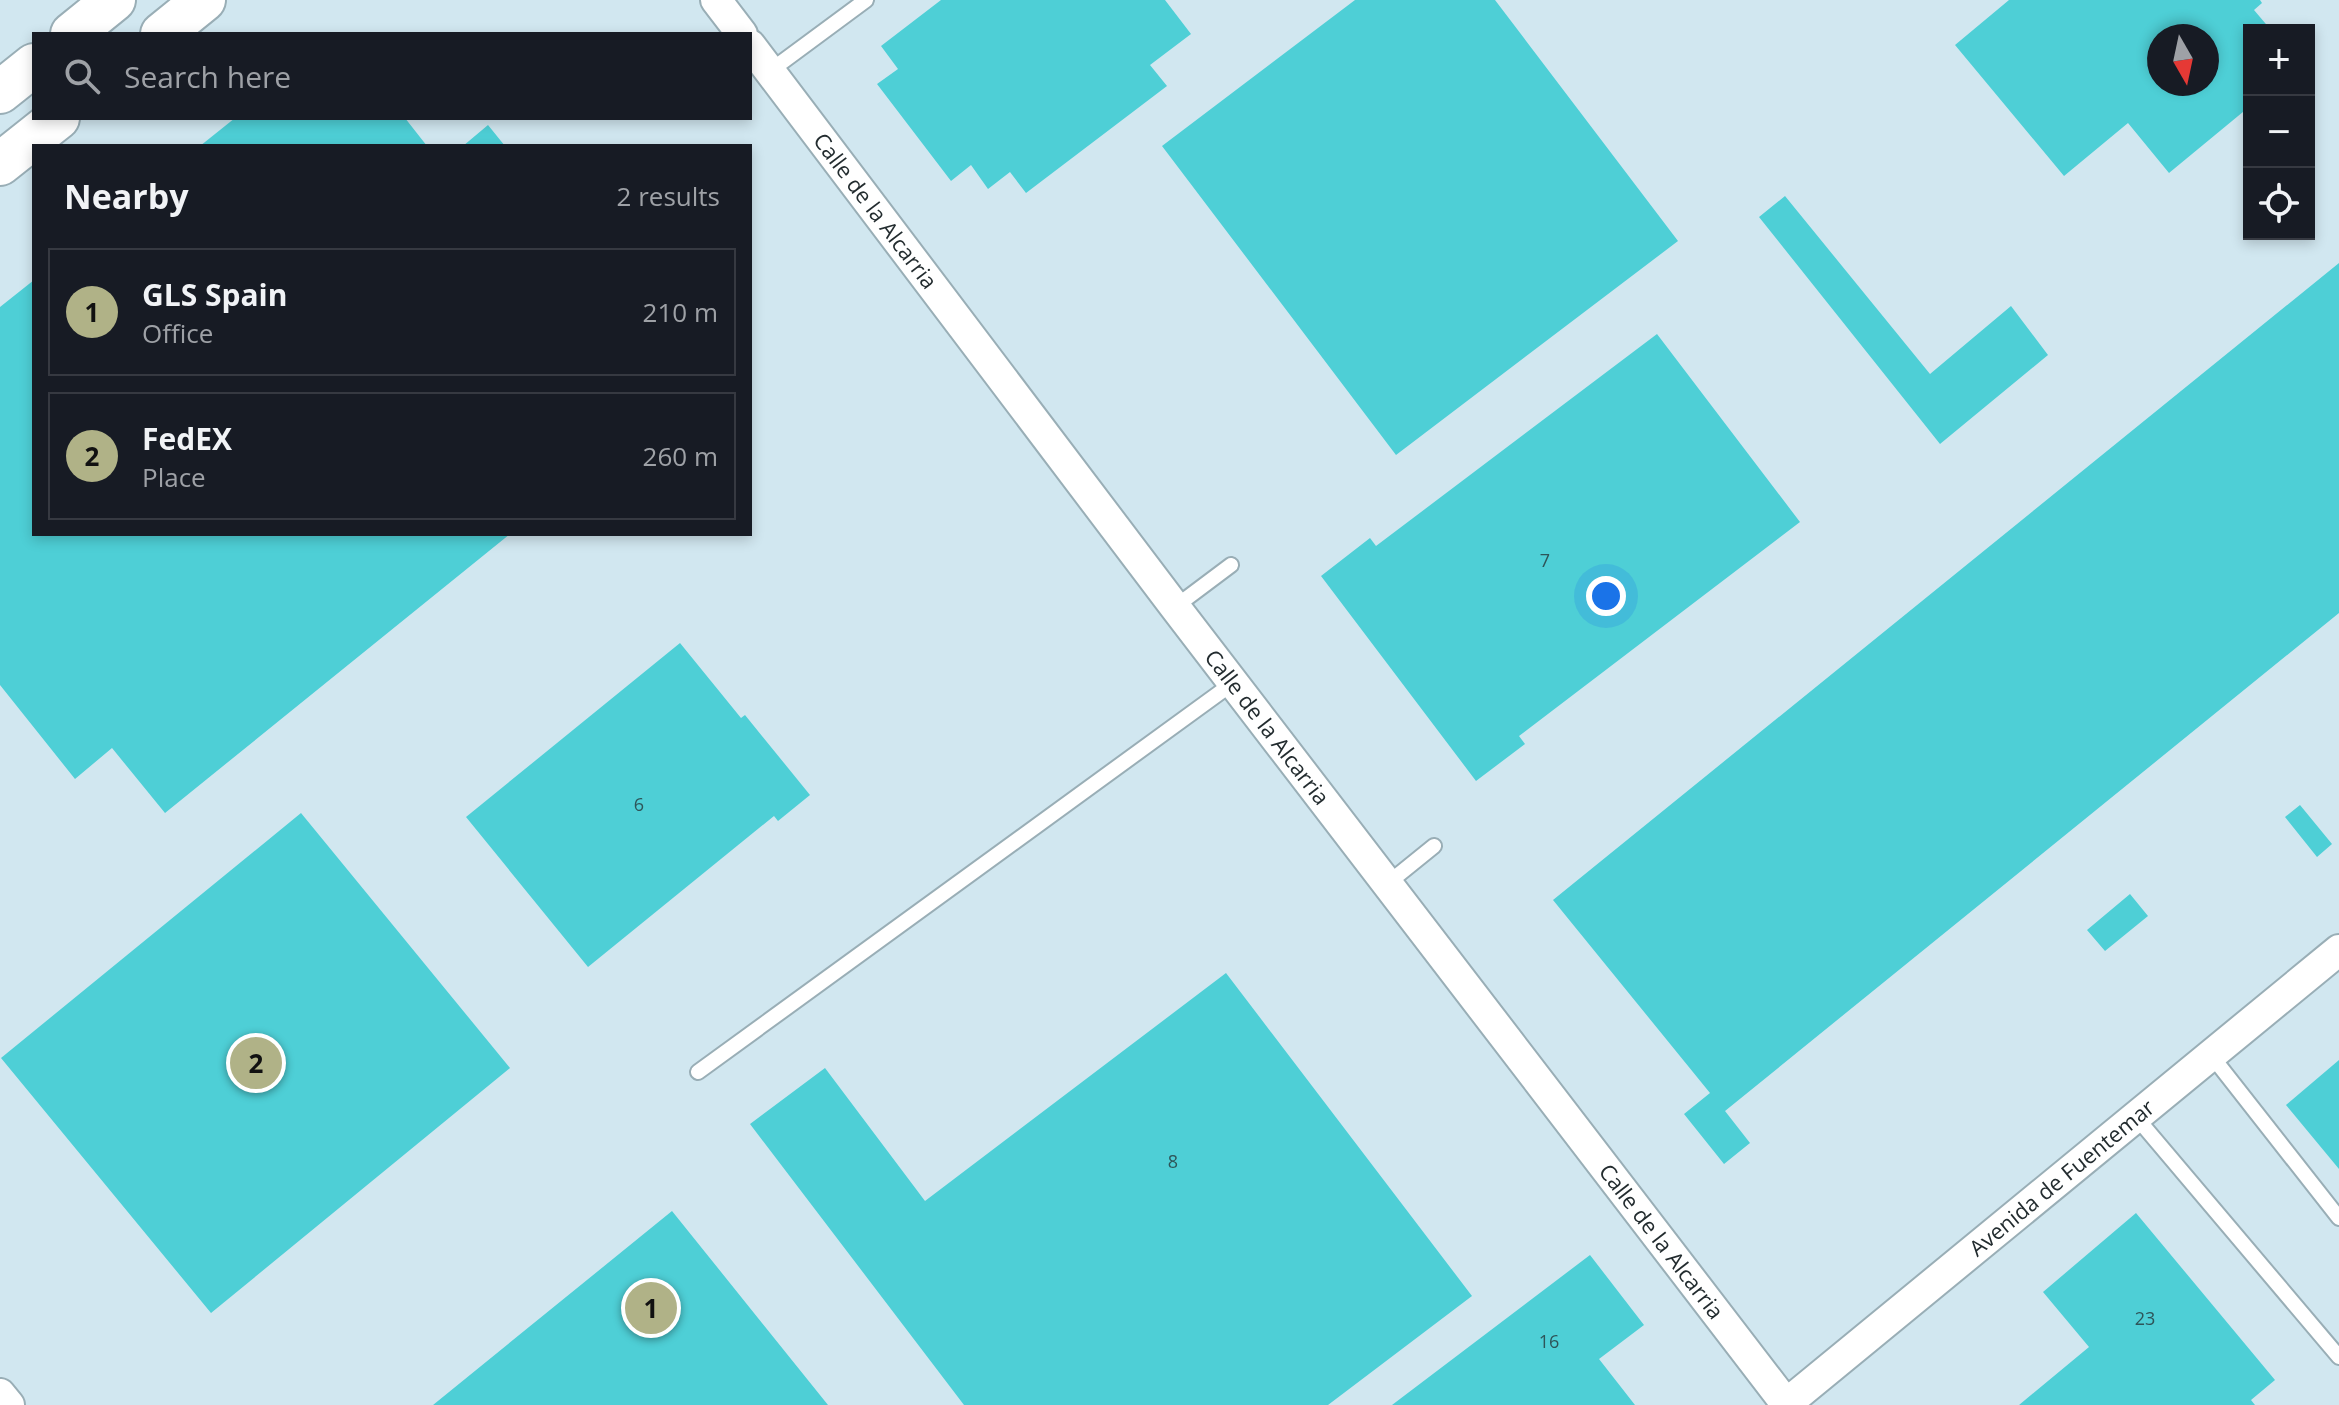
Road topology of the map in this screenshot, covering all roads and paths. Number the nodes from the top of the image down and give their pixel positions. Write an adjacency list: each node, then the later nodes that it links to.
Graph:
1 (114, 0): 5 (main road)
2 (204, 0): 6 (main road)
3 (716, 0): 7 (street)
4 (866, 0): 10 (lane)
5 (74, 32)
6 (164, 32)
7 (740, 32)
8 (752, 48): 10 (street, Calle de la Alcarria)
9 (32, 67): 11 (main road)
10 (770, 71): 15 (street, Calle de la Alcarria)
11 (0, 92)
12 (55, 120): 13 (main road)
13 (0, 164)
14 (1231, 565): 15 (lane)
15 (1175, 607): 16 (street, Calle de la Alcarria)
16 (1233, 683): 18 (street, Calle de la Alcarria); 21 (lane)
17 (1434, 846): 18 (lane)
18 (1387, 884): 27 (street, Calle de la Alcarria)
19 (2339, 950): 20 (street, Avenida de Fuentemar)
20 (2211, 1055): 22 (street, Avenida de Fuentemar); 23 (lane)
21 (698, 1072)
22 (2136, 1117): 24 (lane); 27 (street, Avenida de Fuentemar)
23 (2339, 1218)
24 (2339, 1357)
25 (0, 1394): 26 (street)
26 (9, 1405)
27 (1786, 1405)

